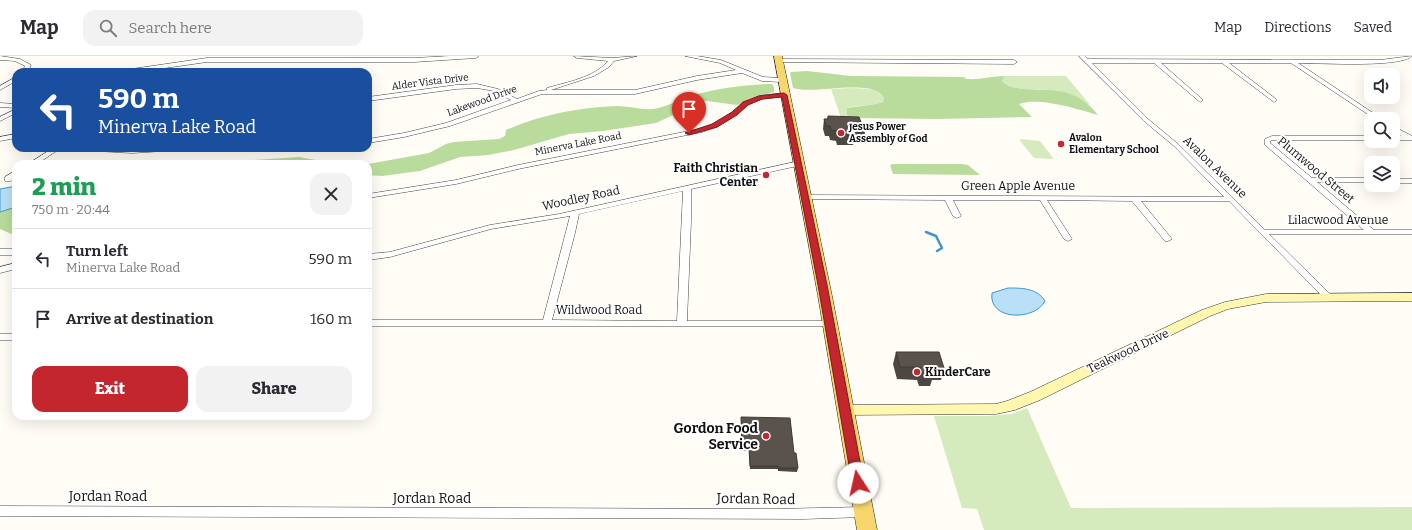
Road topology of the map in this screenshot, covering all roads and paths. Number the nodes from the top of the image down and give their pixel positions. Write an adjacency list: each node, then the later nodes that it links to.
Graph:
1 (476, 56): 18 (street)
2 (577, 56): 10 (street)
3 (634, 56): 10 (street)
4 (688, 56): 19 (street)
5 (1410, 56): 11 (street)
6 (0, 58): 17 (street)
7 (778, 58): 9 (street); 20 (main road)
8 (1084, 58): 12 (street); 57 (street, Avalon Avenue)
9 (886, 59): 15 (street)
10 (612, 60): 22 (street)
11 (1402, 60): 14 (street); 16 (street)
12 (1155, 61): 13 (street); 29 (street)
13 (1223, 61): 14 (street); 30 (street)
14 (1291, 61): 33 (street)
15 (1014, 62)
16 (1412, 63)
17 (27, 68)
18 (152, 68)
19 (744, 71): 20 (street); 24 (street, Lakewood Drive)
20 (781, 80): 26 (main road)
21 (12, 81): 23 (street)
22 (570, 82): 24 (street, Lakewood Drive); 25 (street)
23 (0, 88)
24 (604, 91): 25 (street, Lakewood Drive)
25 (541, 92): 28 (street, Lakewood Drive)
26 (784, 95): 44 (main road); 52 (street, Minerva Lake Road)
27 (372, 98): 28 (street, Alder Vista Drive)
28 (515, 100): 41 (street, Lakewood Drive)
29 (1200, 100)
30 (1274, 100)
31 (0, 105): 32 (street)
32 (12, 106)
33 (1368, 112)
34 (12, 113): 35 (street)
35 (0, 119)
36 (1400, 132): 39 (street)
37 (12, 137): 40 (street)
38 (1364, 138): 47 (street, Plumwood Street)
39 (1410, 138)
40 (0, 139)
41 (372, 140)
42 (52, 152): 43 (street)
43 (38, 160)
44 (799, 163): 51 (street, Woodley Road); 53 (main road)
45 (12, 176): 46 (street)
46 (8, 179)
47 (1309, 180): 48 (street); 61 (street, Plumwood Street)
48 (1364, 180)
49 (1400, 180): 50 (street)
50 (1412, 181)
51 (687, 188): 58 (street, Woodley Road); 74 (street)
52 (372, 195)
53 (805, 197): 54 (street, Green Apple Avenue); 75 (main road)
54 (948, 198): 55 (street, Green Apple Avenue); 59 (street)
55 (1042, 198): 56 (street, Green Apple Avenue); 63 (street)
56 (1135, 199): 57 (street, Green Apple Avenue); 64 (street)
57 (1232, 199): 60 (street, Avalon Avenue)
58 (575, 212): 67 (street, Woodley Road); 73 (street)
59 (957, 216)
60 (1263, 232): 61 (street, Lilacwood Avenue); 71 (street, Avalon Avenue)
61 (1372, 232): 62 (street, Lilacwood Avenue)
62 (1412, 232)
63 (1068, 239)
64 (1168, 239)
65 (0, 252): 66 (street)
66 (12, 252)
67 (372, 256)
68 (12, 267): 69 (street)
69 (0, 270)
70 (1412, 297): 71 (street, Teakwood Drive)
71 (1328, 298): 78 (street, Teakwood Drive)
72 (372, 323): 73 (street, Wildwood Road)
73 (547, 323): 74 (street, Wildwood Road)
74 (682, 324): 75 (street, Wildwood Road)
75 (829, 324): 78 (main road)
76 (0, 337): 77 (street)
77 (12, 337)
78 (845, 410): 80 (main road)
79 (0, 511): 80 (street, Jordan Road)
80 (865, 521)

